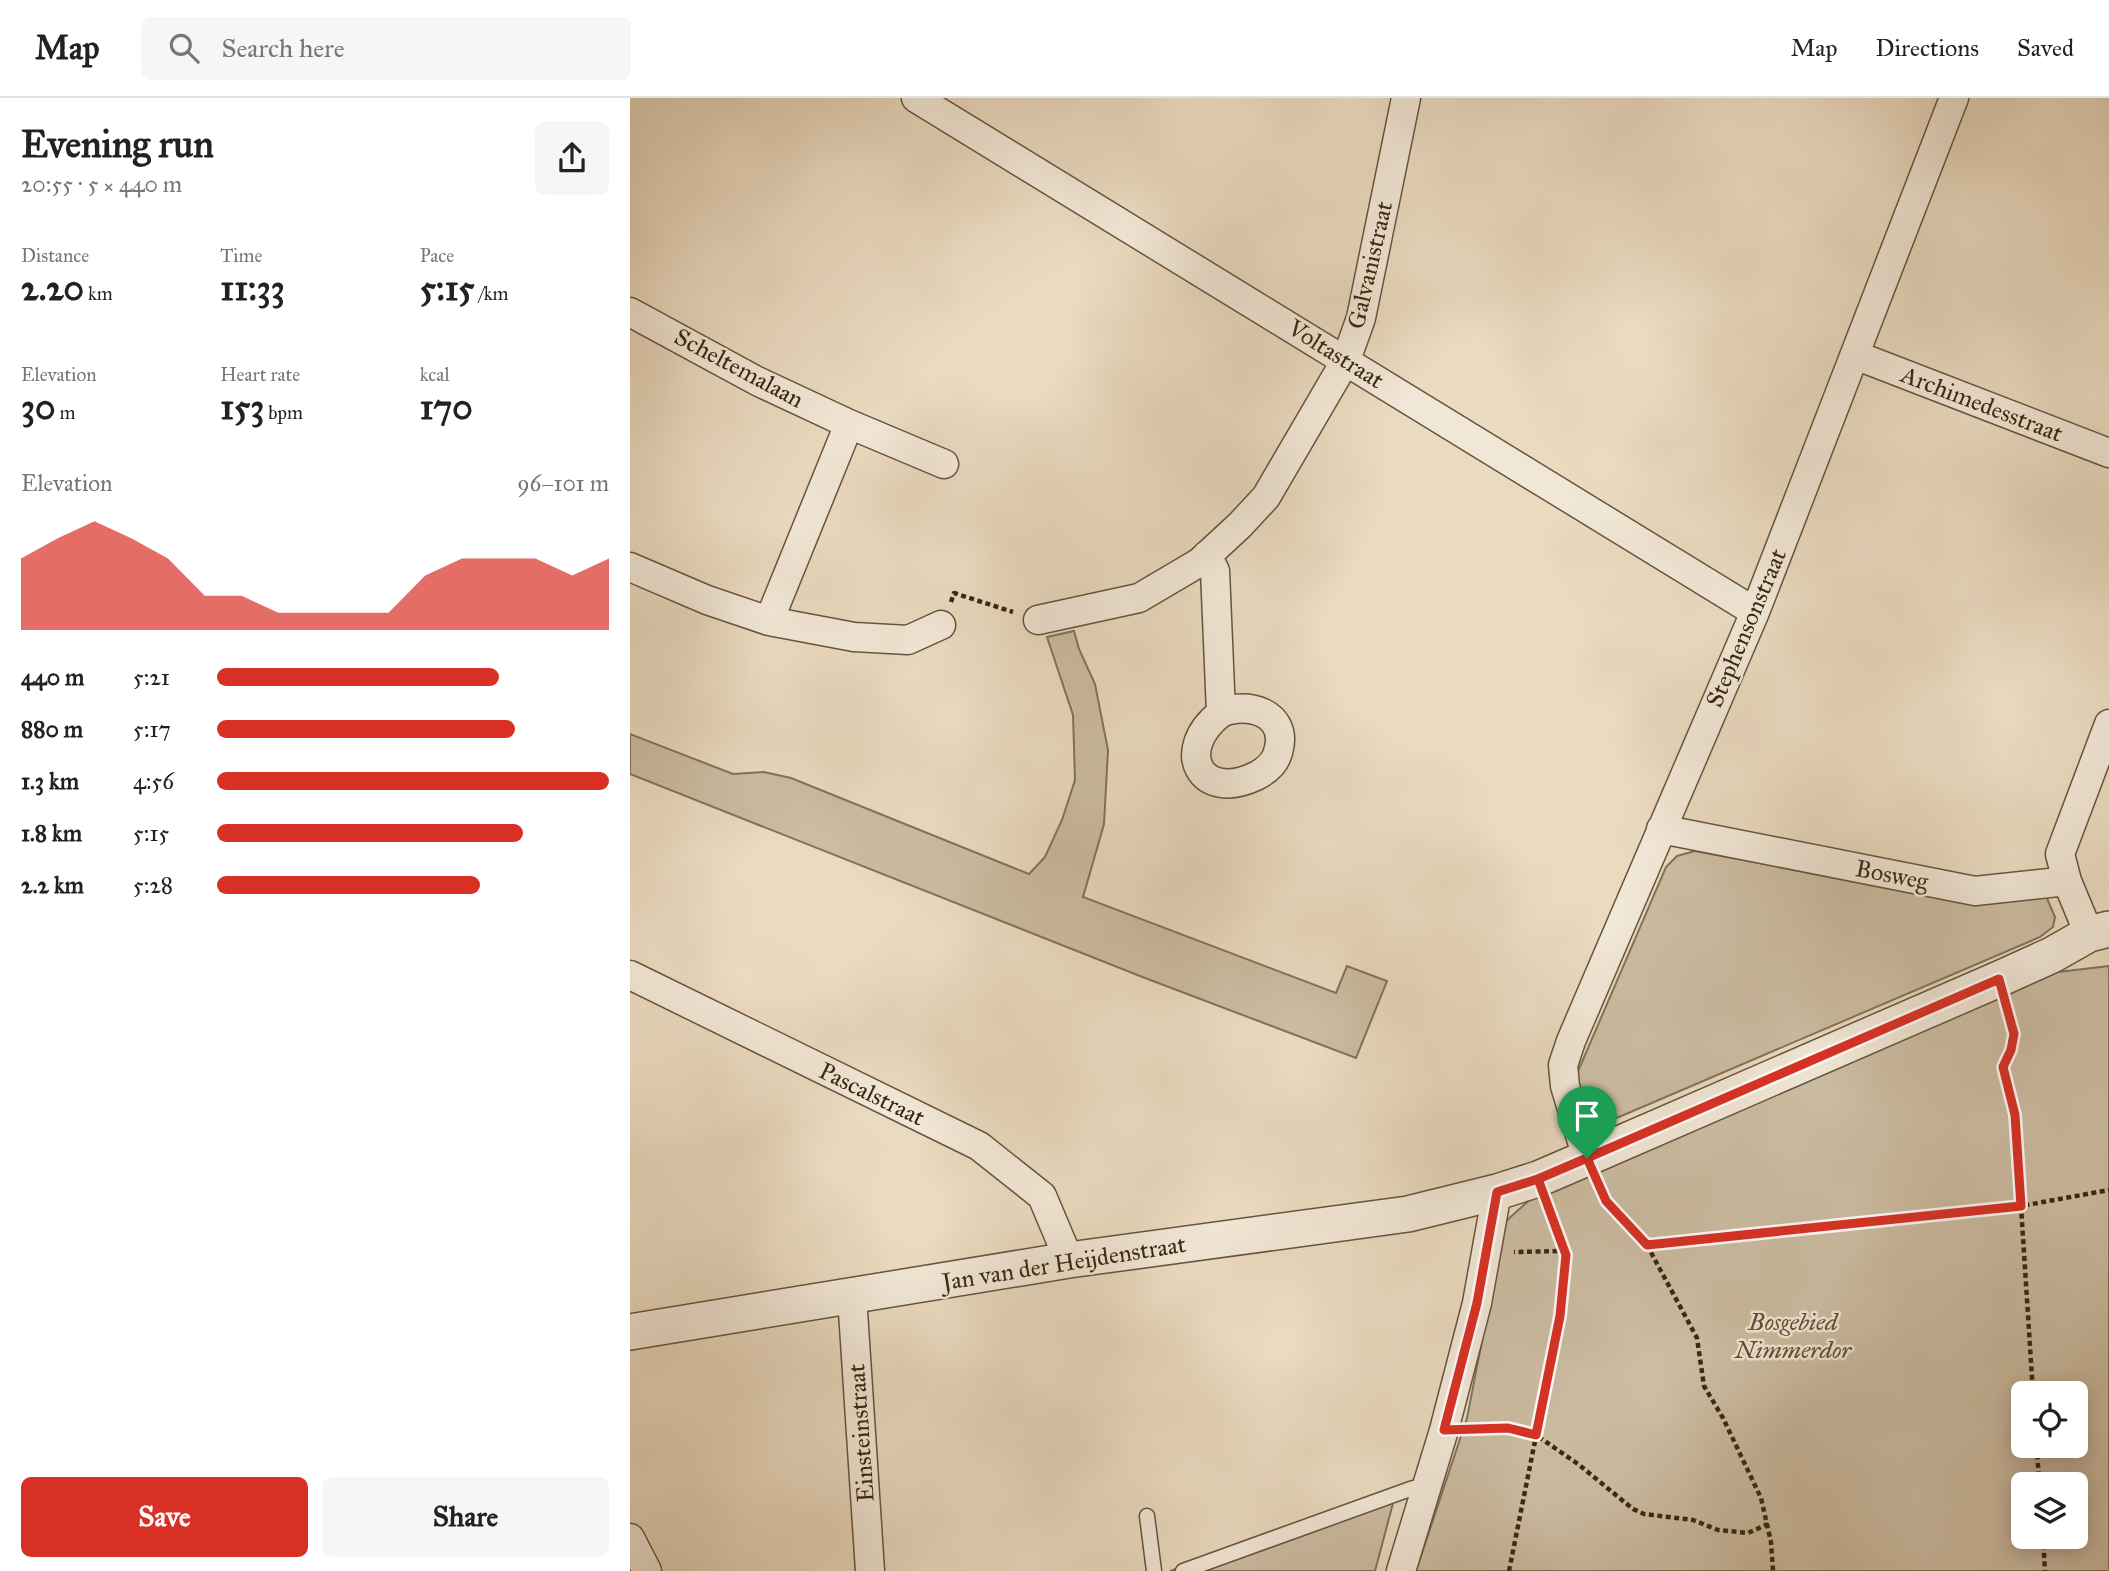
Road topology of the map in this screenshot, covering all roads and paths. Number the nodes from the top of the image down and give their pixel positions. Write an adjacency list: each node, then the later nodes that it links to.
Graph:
1 (916, 98): 6 (street, Voltastraat)
2 (1406, 98): 6 (street, Galvanistraat)
3 (1954, 98): 5 (street, Stephensonstraat)
4 (630, 312): 7 (street, Scheltemalaan)
5 (1855, 355): 8 (street, Archimedesstraat); 12 (street, Stephensonstraat)
6 (1346, 360): 10 (street, Galvanistraat); 12 (street, Voltastraat)
7 (849, 424): 9 (street, Scheltemalaan); 14 (street)
8 (2109, 453)
9 (944, 464)
10 (1207, 555): 13 (street, Galvanistraat); 16 (street)
11 (630, 567): 14 (street)
12 (1755, 612): 18 (street, Stephensonstraat)
13 (1038, 620): 15 (path)
14 (769, 621): 15 (street)
15 (942, 625)
16 (1221, 713)
17 (2109, 724): 19 (street)
18 (1661, 829): 19 (street, Bosweg); 23 (street, Stephensonstraat)
19 (2067, 881): 20 (street)
20 (2099, 932): 22 (street)
21 (630, 975): 31 (street, Pascalstraat)
22 (1999, 979): 23 (street); 27 (path)
23 (1587, 1158): 24 (street); 28 (path)
24 (1538, 1179): 26 (street); 30 (path)
25 (2109, 1190): 27 (path)
26 (1497, 1192): 29 (street); 31 (street, Jan van der Heijdenstraat)
27 (2021, 1206): 28 (path); 34 (path)
28 (1647, 1245): 39 (path)
29 (1485, 1253): 30 (path); 35 (street)
30 (1566, 1255): 36 (path)
31 (1069, 1261): 32 (street, Jan van der Heijdenstraat)
32 (852, 1296): 33 (street, Jan van der Heijdenstraat); 43 (street, Einsteinstraat)
33 (630, 1332)
34 (2032, 1381)
35 (1444, 1430): 36 (path); 37 (street)
36 (1536, 1435): 39 (path); 47 (path)
37 (1426, 1490): 45 (lane); 46 (street)
38 (1147, 1516): 44 (lane)
39 (1768, 1524): 48 (path)
40 (630, 1538): 42 (street)
41 (2044, 1549): 49 (path)
42 (647, 1571)
43 (870, 1571)
44 (1154, 1571)
45 (1183, 1571)
46 (1401, 1571)
47 (1509, 1571)
48 (1773, 1571)
49 (2045, 1571)

